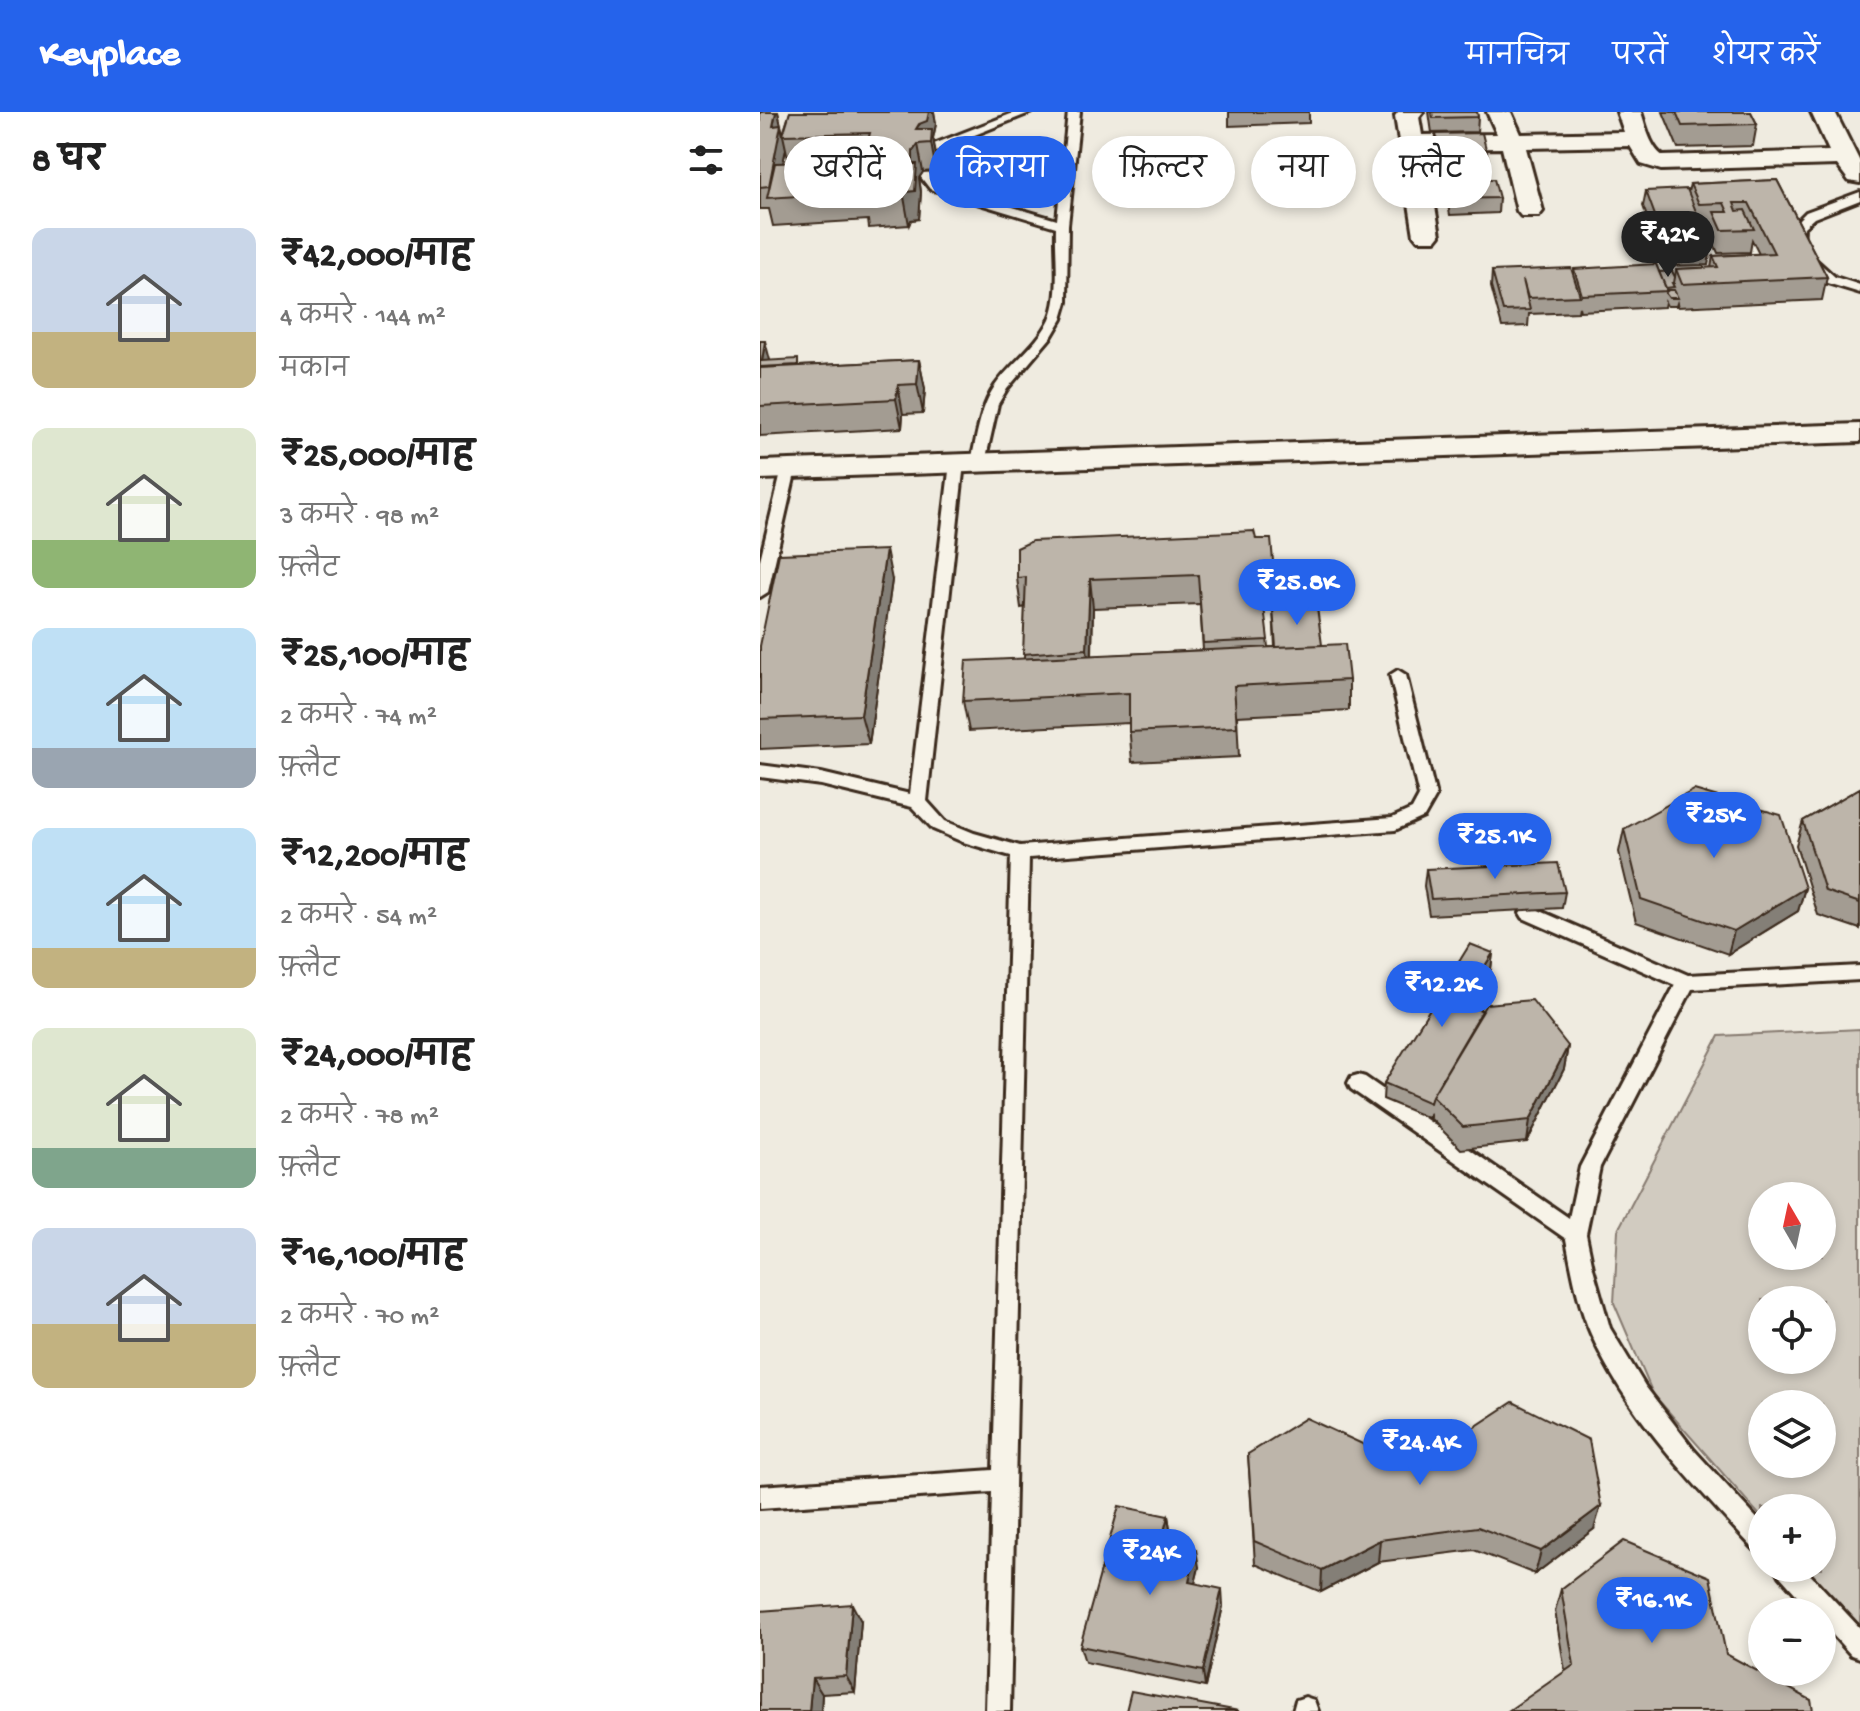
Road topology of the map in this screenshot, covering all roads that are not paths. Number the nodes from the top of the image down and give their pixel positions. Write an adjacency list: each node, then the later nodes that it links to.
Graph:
1 (1026, 112): 11 (lane)
2 (1074, 112): 18 (lane)
3 (1411, 112): 7 (street)
4 (1499, 112): 10 (street)
5 (1629, 112): 8 (street)
6 (1823, 112): 12 (street)
7 (1410, 136)
8 (1638, 139): 10 (street); 12 (street)
9 (1492, 141): 10 (street)
10 (1512, 141): 15 (street)
11 (924, 157)
12 (1844, 158): 14 (street)
13 (923, 172): 18 (lane)
14 (1860, 178)
15 (1494, 188)
16 (1860, 196): 20 (lane)
17 (1422, 208): 19 (street)
18 (1062, 225): 24 (lane)
19 (1427, 235)
20 (1799, 242)
21 (1808, 258): 22 (lane)
22 (1860, 289)
23 (1860, 433): 24 (street)
24 (968, 462): 25 (street); 29 (lane)
25 (774, 469): 26 (lane)
26 (760, 592)
27 (1398, 675): 30 (lane)
28 (760, 771): 29 (lane)
29 (918, 802): 30 (lane)
30 (1020, 852): 36 (lane)
31 (1529, 913): 33 (lane)
32 (1860, 973): 33 (lane)
33 (1686, 982): 35 (lane)
34 (1358, 1083): 35 (lane)
35 (1576, 1234): 38 (lane)
36 (1005, 1480): 37 (lane); 41 (lane)
37 (760, 1497)
38 (1748, 1526)
39 (1801, 1582): 40 (lane)
40 (1860, 1646)
41 (998, 1711)

